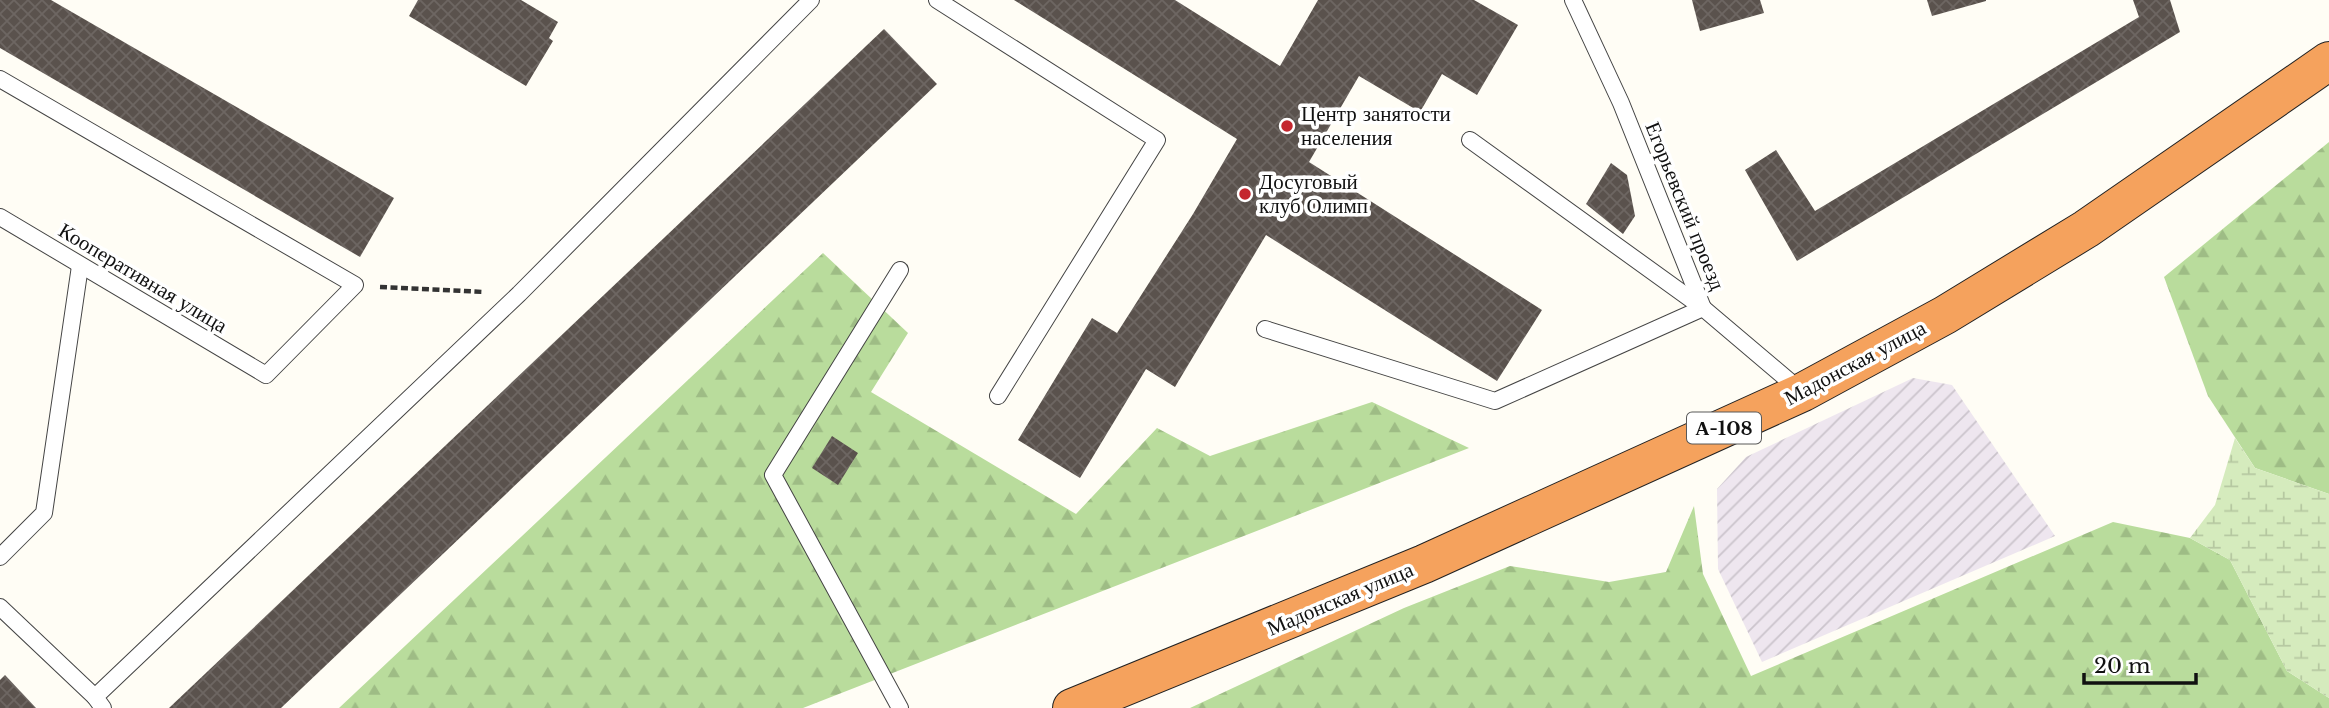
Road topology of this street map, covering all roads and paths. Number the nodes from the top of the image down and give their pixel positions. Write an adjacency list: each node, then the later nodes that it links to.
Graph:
1 (811, 0): 11 (lane)
2 (937, 0): 15 (lane)
3 (1573, 0): 12 (lane, Егорьевский проезд)
4 (2329, 61): 14 (highway, Мадонская улица / А-108)
5 (0, 79): 10 (lane)
6 (1470, 139): 12 (lane)
7 (0, 216): 8 (lane, Кооперативная улица)
8 (80, 265): 10 (lane, Кооперативная улица); 16 (lane)
9 (900, 270): 19 (lane)
10 (355, 285): 11 (path)
11 (519, 294): 18 (lane)
12 (1703, 308): 13 (lane); 14 (lane, Егорьевский проезд)
13 (1265, 329)
14 (1803, 392): 20 (highway, Мадонская улица / А-108)
15 (998, 396)
16 (0, 556)
17 (0, 607): 18 (lane)
18 (99, 703)
19 (900, 708)
20 (1072, 708)

